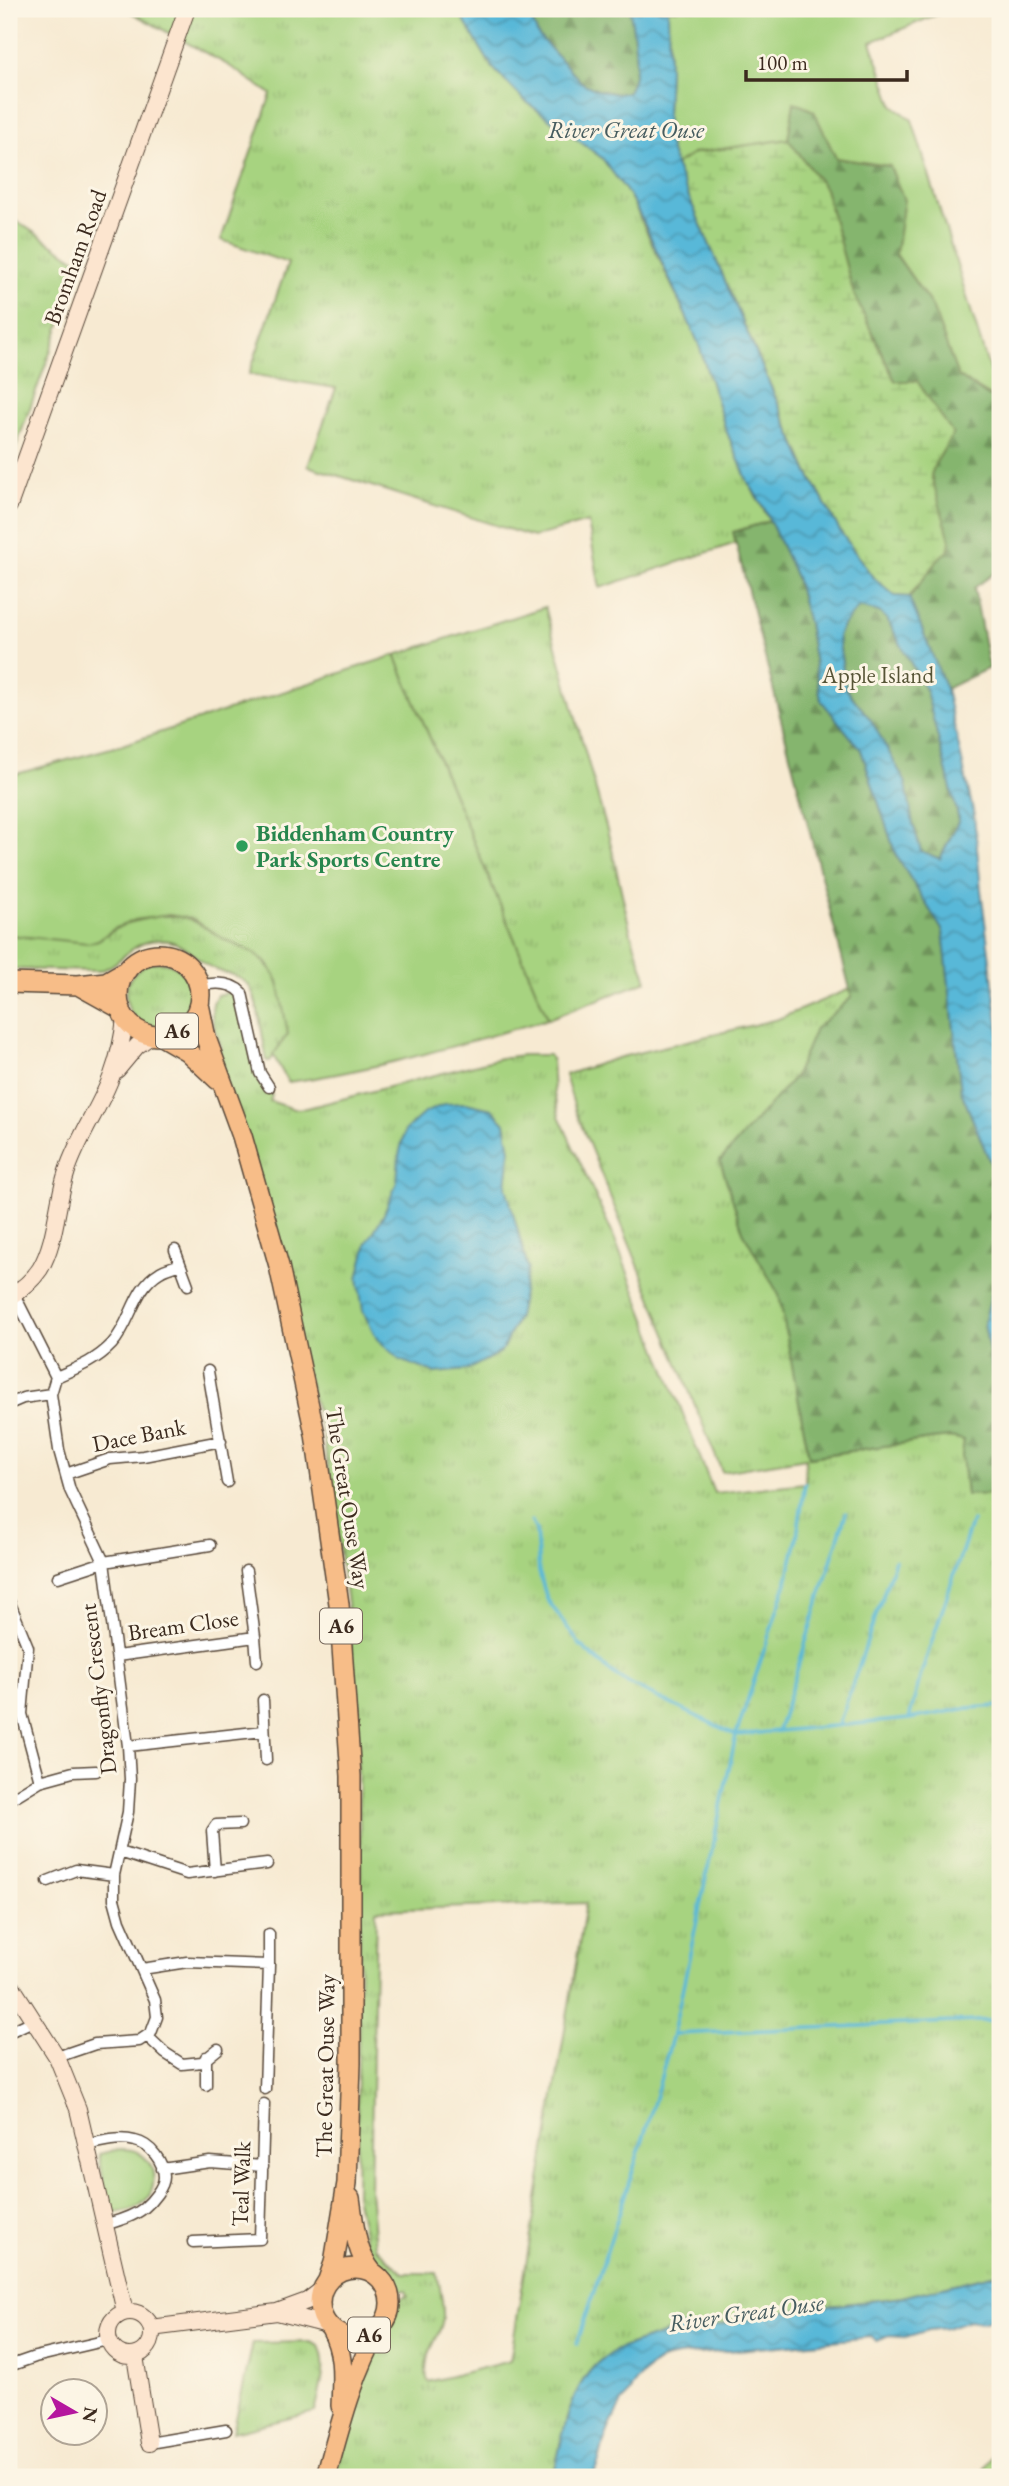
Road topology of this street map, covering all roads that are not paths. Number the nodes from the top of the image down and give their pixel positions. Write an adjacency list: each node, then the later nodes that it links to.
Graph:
1 (185, 16): 2 (street, Bromham Road)
2 (9, 506)
3 (127, 970): 5 (highway, A6); 6 (highway, A6); 7 (highway)
4 (9, 983): 5 (highway, A6)
5 (78, 985): 7 (highway, A6)
6 (199, 995): 8 (highway, A6); 10 (highway, The Great Ouse Way / A6); 11 (street)
7 (123, 1013): 8 (highway, A6); 9 (street)
8 (157, 1035): 9 (street); 10 (highway, The Great Ouse Way / A6)
9 (112, 1076): 15 (street)
10 (222, 1083): 60 (highway, The Great Ouse Way / A6)
11 (270, 1087)
12 (175, 1250): 13 (street)
13 (180, 1264): 14 (street); 17 (street)
14 (188, 1285)
15 (11, 1296): 17 (street)
16 (208, 1371): 20 (street, Dace Bank)
17 (56, 1377): 18 (street, Dragonfly Crescent)
18 (51, 1394): 19 (street); 21 (street, Dragonfly Crescent)
19 (9, 1404)
20 (221, 1441): 21 (street, Dace Bank); 22 (street, Dace Bank)
21 (66, 1474): 24 (street, Dragonfly Crescent)
22 (227, 1482)
23 (210, 1545): 24 (street)
24 (104, 1562): 26 (street); 29 (street, Dragonfly Crescent)
25 (246, 1571): 28 (street, Bream Close)
26 (58, 1577)
27 (9, 1601): 36 (street)
28 (256, 1637): 29 (street, Bream Close); 30 (street, Bream Close)
29 (117, 1656): 33 (street, Dragonfly Crescent)
30 (257, 1661)
31 (263, 1700): 32 (street)
32 (264, 1731): 33 (street); 34 (street)
33 (128, 1746): 39 (street, Dragonfly Crescent)
34 (266, 1760)
35 (96, 1770): 36 (street)
36 (40, 1781): 37 (street)
37 (9, 1800)
38 (240, 1824): 41 (street)
39 (120, 1852): 41 (street); 42 (street, Dragonfly Crescent)
40 (267, 1864): 41 (street)
41 (215, 1871)
42 (114, 1875): 43 (street); 46 (street, Dragonfly Crescent)
43 (48, 1881)
44 (269, 1934): 45 (street)
45 (269, 1965): 46 (street); 55 (street)
46 (142, 1969): 50 (street, Dragonfly Crescent)
47 (9, 1982): 48 (street)
48 (34, 2020): 49 (street); 52 (street)
49 (9, 2032)
50 (147, 2036): 52 (street); 53 (street)
51 (218, 2049): 53 (street)
52 (57, 2057): 57 (street)
53 (206, 2057): 54 (street)
54 (206, 2085)
55 (265, 2089)
56 (264, 2104): 58 (street, Teal Walk)
57 (87, 2145): 59 (street); 61 (street)
58 (263, 2166): 59 (street); 62 (street, Teal Walk)
59 (162, 2169): 61 (street)
60 (347, 2183): 63 (highway, The Great Ouse Way / A6); 64 (highway, The Great Ouse Way / A6)
61 (104, 2225): 65 (street)
62 (193, 2242)
63 (372, 2272): 64 (highway); 68 (highway, A6)
64 (326, 2284): 66 (street); 67 (highway, A6)
65 (125, 2312): 69 (street); 70 (street)
66 (277, 2312): 67 (street); 69 (street)
67 (330, 2327): 68 (highway, A6); 73 (highway, A6)
68 (380, 2327): 73 (highway, A6)
69 (151, 2328): 71 (street)
70 (108, 2340): 71 (street); 72 (street)
71 (135, 2356): 75 (street)
72 (9, 2366)
73 (341, 2417): 76 (highway, A6)
74 (226, 2430): 75 (street)
75 (149, 2443)
76 (326, 2477)

